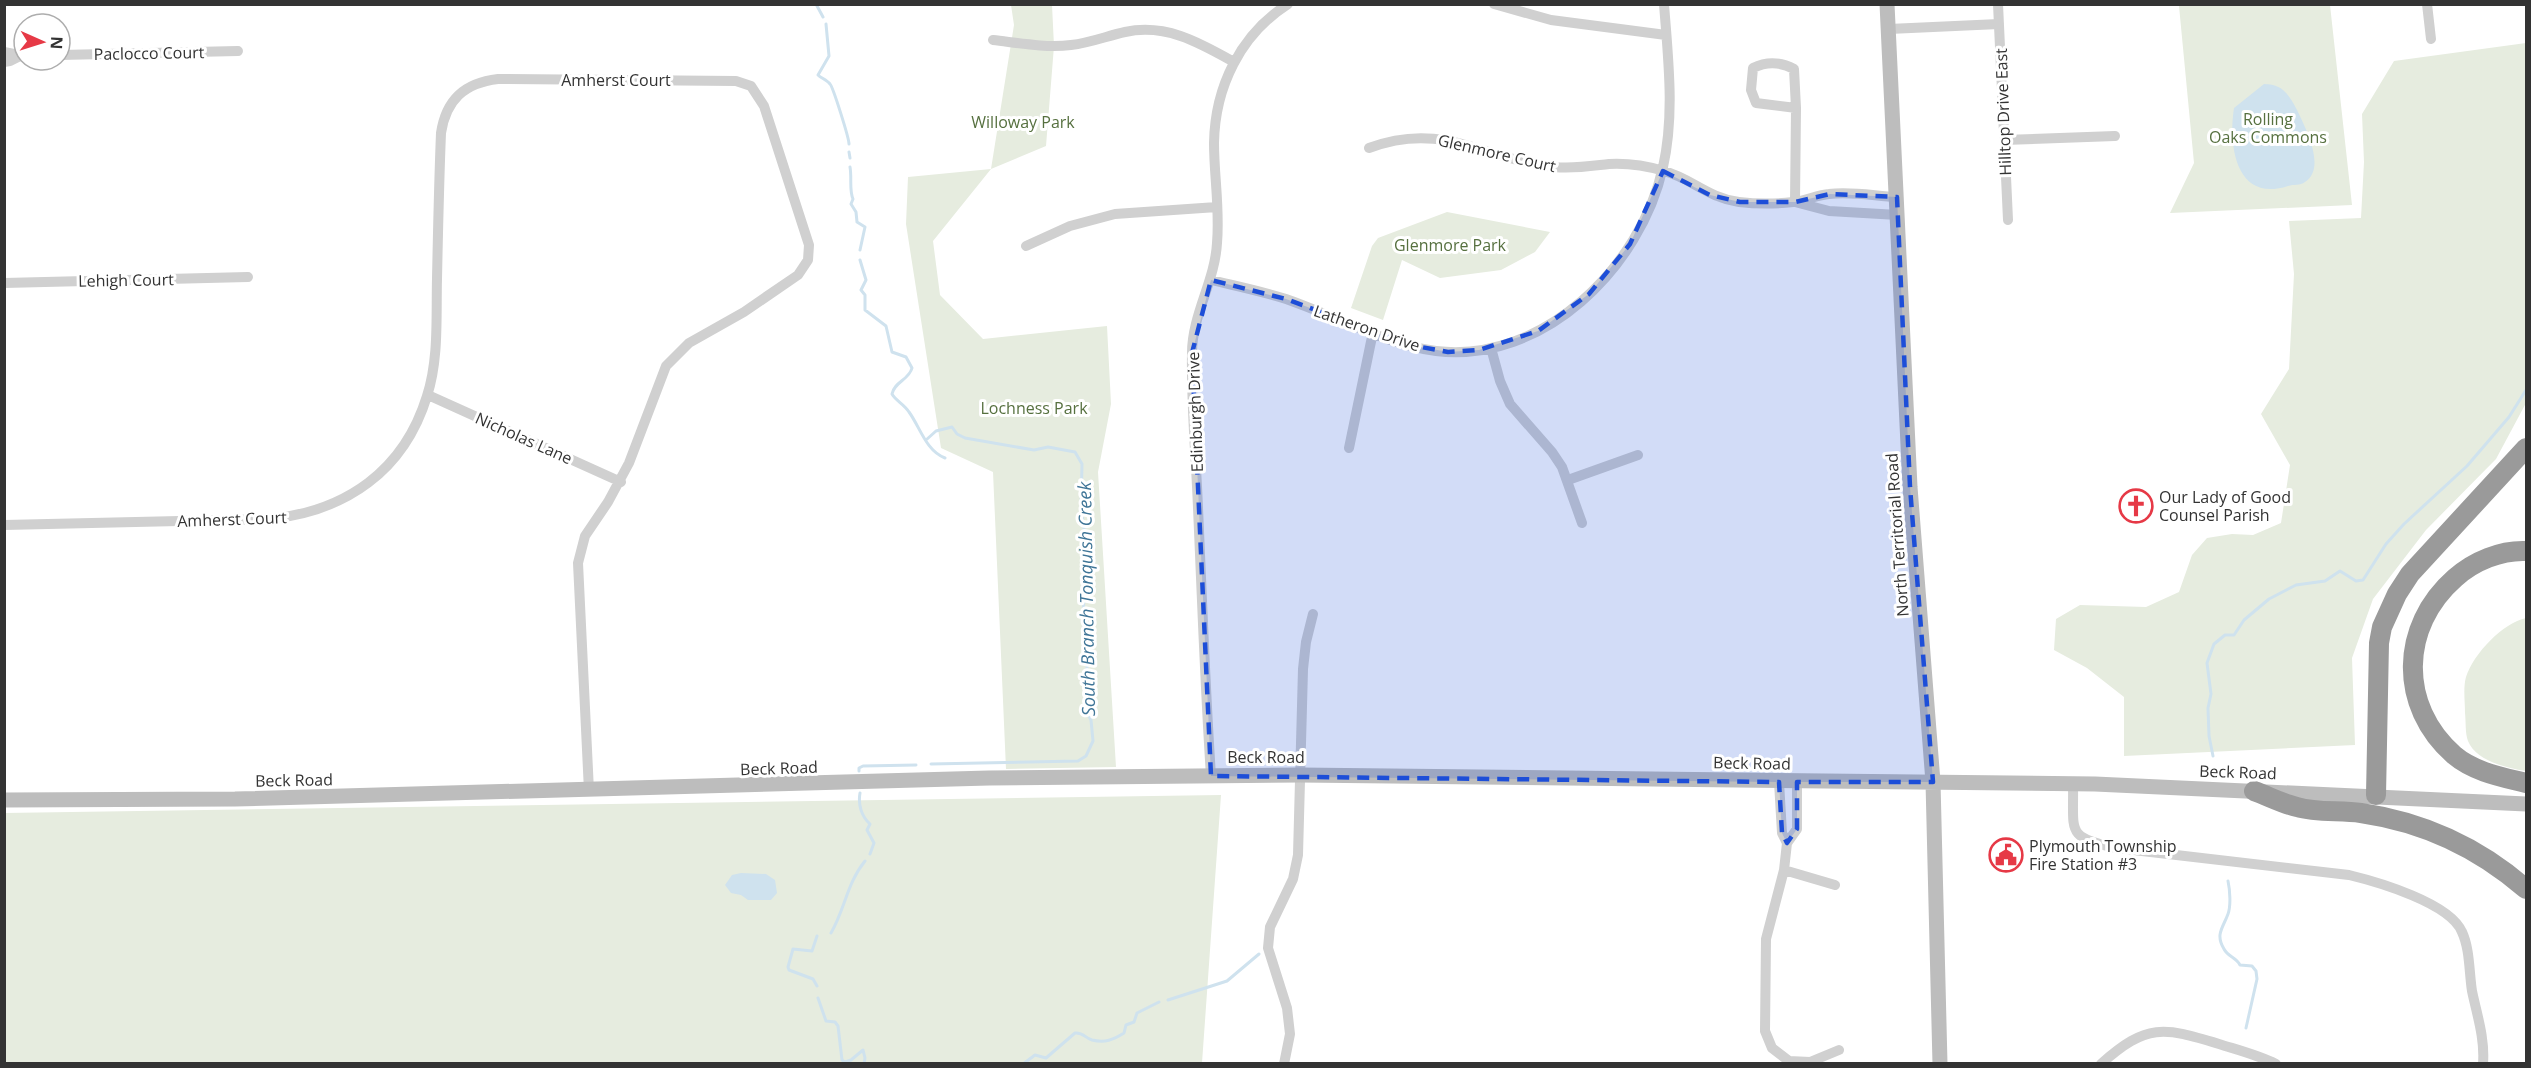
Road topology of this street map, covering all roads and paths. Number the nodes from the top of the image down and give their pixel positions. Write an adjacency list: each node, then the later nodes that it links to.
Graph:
1 (1288, 4): 15 (street, Edinburgh Drive)
2 (1494, 4): 10 (street)
3 (1664, 4): 10 (street, Latheron Drive)
4 (1900, 4): 7 (street)
5 (1998, 4): 8 (street, Hilltop Drive East)
6 (2427, 4): 11 (street)
7 (1887, 5): 9 (main road, North Territorial Road)
8 (1999, 24): 9 (street); 18 (street, Hilltop Drive East)
9 (1889, 29): 21 (main road, North Territorial Road)
10 (1666, 35): 20 (street, Latheron Drive)
11 (2431, 39)
12 (993, 40): 15 (street)
13 (238, 51): 14 (street, Paclocco Court)
14 (72, 55)
15 (1234, 62): 23 (street, Edinburgh Drive)
16 (1796, 108): 16 (street); 22 (street)
17 (2115, 136): 18 (street)
18 (2004, 140): 25 (street, Hilltop Drive East)
19 (1369, 148): 20 (street, Glenmore Court)
20 (1663, 171): 22 (street, Glenmore Court); 31 (street, Latheron Drive)
21 (1897, 197): 22 (street); 24 (main road, North Territorial Road)
22 (1795, 202): 24 (street)
23 (1217, 207): 26 (street); 28 (street, Edinburgh Drive)
24 (1898, 215): 46 (main road, North Territorial Road)
25 (2008, 220)
26 (1026, 246)
27 (248, 277): 29 (street, Lehigh Court)
28 (1211, 280): 30 (street, Latheron Drive); 43 (street, Edinburgh Drive)
29 (4, 283)
30 (1372, 332): 31 (street, Latheron Drive); 33 (street)
31 (1491, 348): 36 (street)
32 (428, 394): 37 (street, Nicholas Lane); 37 (street, Amherst Court); 39 (street, Amherst Court)
33 (1348, 448)
34 (2526, 448): 51 (highway)
35 (1638, 455): 36 (street)
36 (1568, 480): 38 (street)
37 (621, 482): 49 (street, Amherst Court)
38 (1582, 523)
39 (4, 525)
40 (2526, 551): 47 (highway)
41 (1313, 614): 42 (street)
42 (1300, 775): 43 (main road, Beck Road); 44 (main road, Beck Road); 59 (street)
43 (1211, 776): 49 (main road, Beck Road)
44 (1779, 782): 45 (main road, Beck Road); 54 (street)
45 (1797, 782): 46 (main road, Beck Road); 54 (street)
46 (1933, 782): 48 (main road, Beck Road); 60 (main road, North Territorial Road)
47 (2526, 783)
48 (2073, 784): 50 (main road, Beck Road); 63 (street)
49 (589, 791): 52 (main road, Beck Road)
50 (2254, 791): 51 (main road, Beck Road); 57 (highway)
51 (2376, 795): 53 (main road, Beck Road)
52 (4, 800)
53 (2526, 804)
54 (1787, 843): 55 (street)
55 (1784, 870): 56 (street); 58 (street)
56 (1835, 885)
57 (2526, 889)
58 (1839, 1050)
59 (1284, 1064)
60 (1940, 1064)
61 (2101, 1064): 62 (street)
62 (2276, 1064)
63 (2483, 1064)

